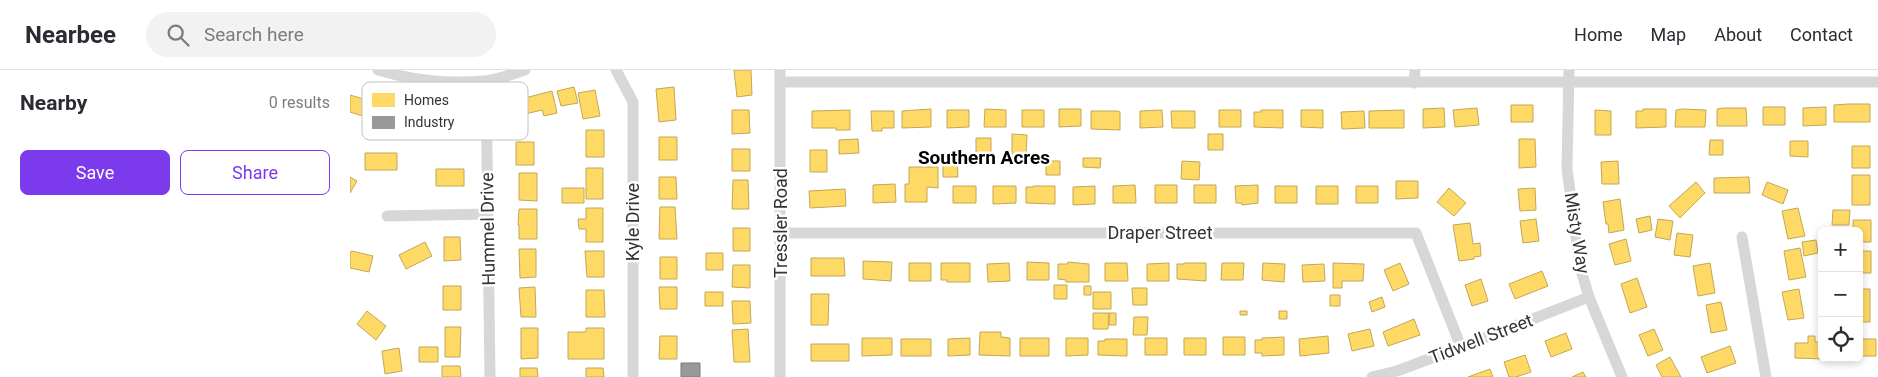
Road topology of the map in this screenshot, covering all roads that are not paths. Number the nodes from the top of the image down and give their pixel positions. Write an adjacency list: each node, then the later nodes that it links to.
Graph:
1 (378, 70): 7 (street)
2 (525, 70): 7 (street)
3 (616, 70): 18 (street, Kyle Drive)
4 (1414, 70): 9 (street)
5 (781, 76): 9 (street); 13 (street, Tressler Road)
6 (1569, 76): 8 (street); 9 (street); 15 (street, Misty Way)
7 (486, 81)
8 (1878, 82)
9 (1414, 83)
10 (487, 140): 11 (street, Hummel Drive)
11 (488, 214): 12 (street); 17 (street, Hummel Drive)
12 (387, 216)
13 (781, 233): 16 (street, Draper Street); 19 (street, Tressler Road)
14 (1742, 237): 22 (street)
15 (1589, 297): 16 (street, Tidwell Street); 21 (street, Misty Way)
16 (1461, 347): 20 (street, Tidwell Street)
17 (490, 377)
18 (633, 377)
19 (780, 377)
20 (1372, 377)
21 (1622, 377)
22 (1766, 377)

